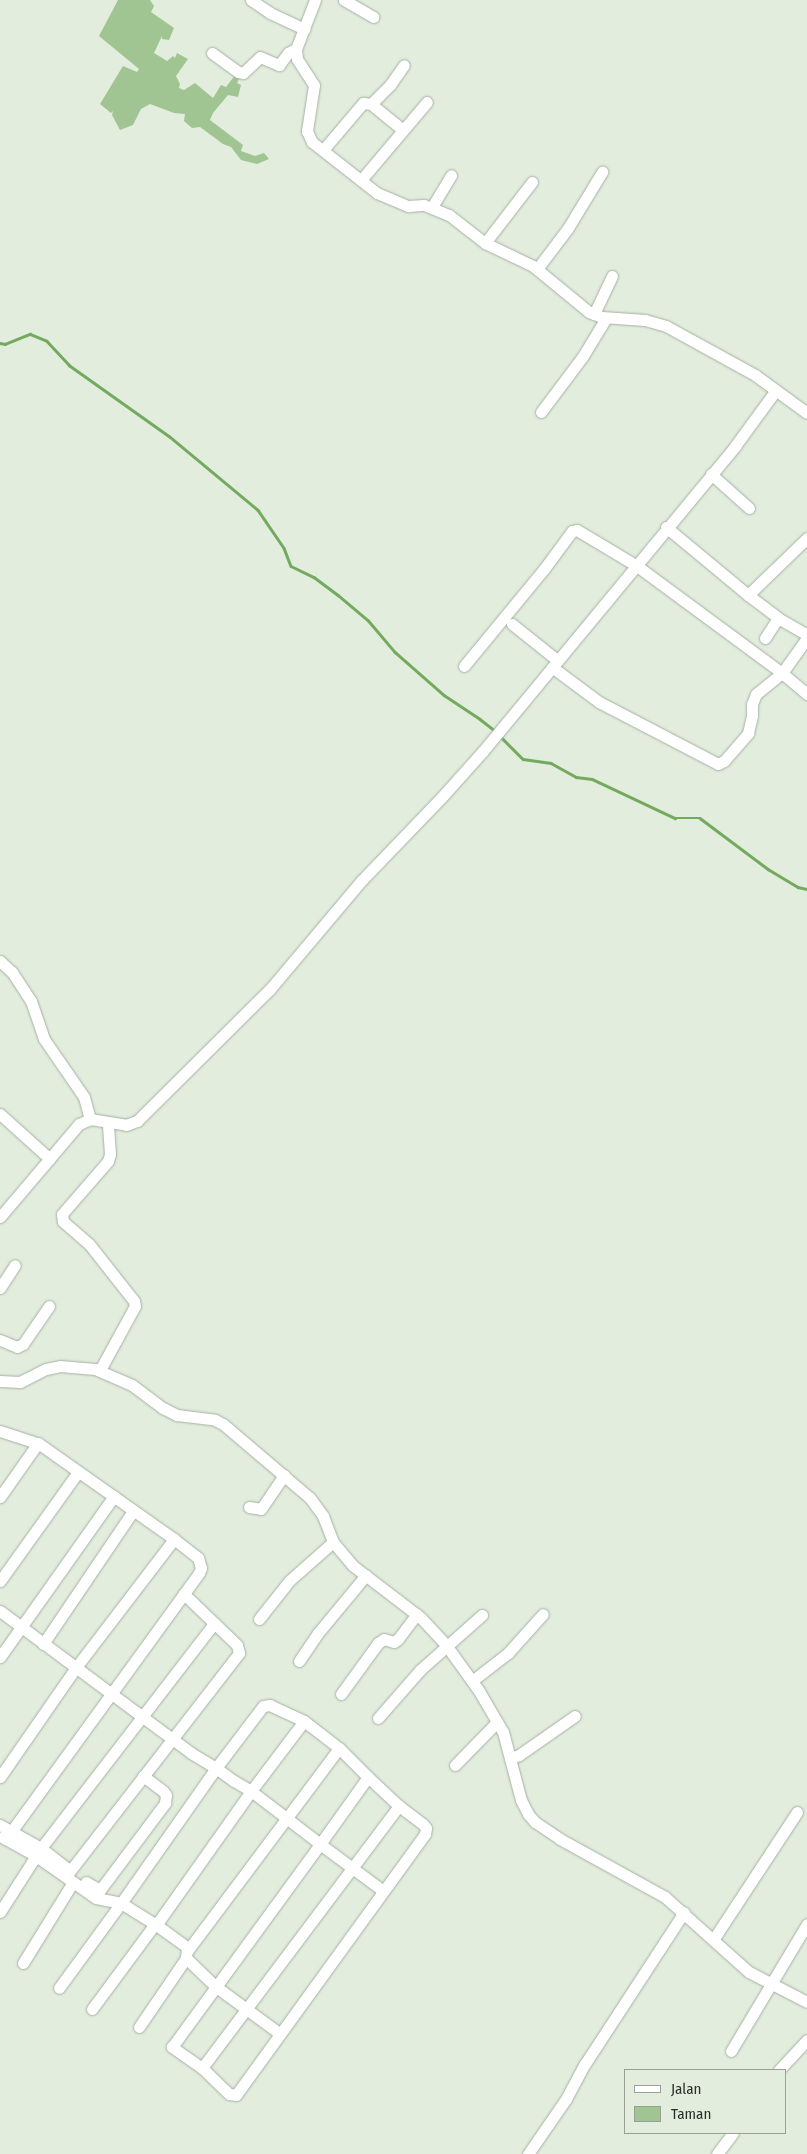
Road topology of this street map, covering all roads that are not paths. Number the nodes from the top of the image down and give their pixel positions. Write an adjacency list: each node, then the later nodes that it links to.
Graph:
1 (251, 0): 5 (street)
2 (315, 0): 5 (street)
3 (344, 0): 4 (street)
4 (374, 17)
5 (304, 29): 6 (street)
6 (293, 51): 7 (street); 12 (street)
7 (212, 53)
8 (404, 64): 10 (street)
9 (427, 102): 11 (street)
10 (371, 104): 11 (street); 12 (street)
11 (403, 130): 15 (street)
12 (323, 150): 15 (street)
13 (602, 172): 19 (street)
14 (451, 175): 17 (street)
15 (361, 180): 17 (street)
16 (532, 182): 18 (street)
17 (432, 207): 18 (street)
18 (485, 243): 19 (street)
19 (537, 269): 21 (street)
20 (612, 276): 21 (street)
21 (595, 311): 22 (street)
22 (606, 318): 23 (street); 26 (street)
23 (776, 390): 24 (street); 28 (street)
24 (788, 398): 25 (street); 27 (street)
25 (807, 402)
26 (541, 412)
27 (807, 413)
28 (711, 474): 29 (street); 30 (street)
29 (749, 508)
30 (666, 527): 32 (street); 33 (street)
31 (807, 538): 33 (street)
32 (637, 566): 38 (street); 39 (street); 40 (street)
33 (748, 594): 34 (street)
34 (778, 618): 36 (street); 37 (street)
35 (512, 624): 38 (street)
36 (807, 636): 40 (street)
37 (765, 638)
38 (555, 663): 40 (street); 45 (street)
39 (464, 666)
40 (782, 673): 41 (street)
41 (807, 694)
42 (1, 964): 44 (street)
43 (0, 1114): 46 (street)
44 (90, 1119): 45 (street); 46 (street)
45 (108, 1122): 52 (street)
46 (50, 1158): 47 (street)
47 (0, 1217)
48 (15, 1266): 49 (street)
49 (0, 1288)
50 (50, 1306): 51 (street)
51 (0, 1340)
52 (100, 1370): 53 (street); 57 (street)
53 (0, 1381)
54 (0, 1430): 55 (street)
55 (38, 1443): 56 (street); 59 (street)
56 (78, 1472): 58 (street); 65 (street)
57 (284, 1475): 60 (street); 63 (street)
58 (114, 1496): 61 (street); 73 (street)
59 (0, 1497)
60 (249, 1507)
61 (133, 1511): 62 (street); 75 (street)
62 (174, 1539): 66 (street); 78 (street)
63 (333, 1542): 64 (street); 71 (street)
64 (366, 1576): 68 (street); 77 (street)
65 (0, 1581)
66 (184, 1594): 72 (street); 80 (street)
67 (0, 1611): 73 (street)
68 (417, 1614): 74 (street); 81 (street)
69 (482, 1614): 74 (street)
70 (543, 1614): 79 (street)
71 (259, 1619)
72 (214, 1623): 82 (street); 87 (street)
73 (23, 1626): 75 (street); 76 (street)
74 (451, 1641): 79 (street); 84 (street)
75 (43, 1644): 78 (street)
76 (0, 1657)
77 (299, 1661)
78 (74, 1664): 80 (street); 90 (street); 94 (street)
79 (478, 1677): 86 (street)
80 (111, 1694): 82 (street); 101 (street)
81 (341, 1694)
82 (144, 1716): 87 (street); 103 (street)
83 (575, 1716): 89 (street)
84 (378, 1718)
85 (304, 1721): 88 (street); 92 (street); 96 (street)
86 (497, 1722): 89 (street); 91 (street)
87 (173, 1738): 92 (street); 93 (street)
88 (339, 1748): 95 (street); 99 (street)
89 (515, 1757): 110 (street)
90 (0, 1765)
91 (455, 1765)
92 (216, 1768): 96 (street); 108 (street)
93 (143, 1776): 105 (street); 107 (street)
94 (0, 1777)
95 (368, 1777): 97 (street); 102 (street)
96 (250, 1791): 99 (street); 111 (street)
97 (398, 1806): 104 (street); 106 (street)
98 (796, 1812): 113 (street)
99 (286, 1818): 102 (street); 114 (street)
100 (0, 1824): 101 (street)
101 (6, 1835): 103 (street)
102 (320, 1844): 104 (street); 117 (street)
103 (38, 1852): 105 (street); 109 (street)
104 (352, 1867): 106 (street); 120 (street)
105 (71, 1876): 107 (street); 115 (street)
106 (382, 1890): 123 (street)
107 (98, 1894): 108 (street)
108 (120, 1900): 111 (street); 118 (street)
109 (0, 1912)
110 (684, 1912): 113 (street); 129 (street)
111 (155, 1924): 114 (street); 121 (street)
112 (807, 1924): 116 (street)
113 (712, 1940): 116 (street)
114 (187, 1954): 117 (street); 122 (street)
115 (23, 1963)
116 (772, 1985): 119 (street); 125 (street)
117 (215, 1986): 120 (street); 126 (street)
118 (59, 1988)
119 (807, 2002)
120 (246, 2008): 123 (street); 126 (street)
121 (92, 2009)
122 (139, 2027)
123 (279, 2033): 126 (street)
124 (807, 2040): 127 (street)
125 (731, 2051)
126 (202, 2068)
127 (780, 2069)
128 (732, 2134): 130 (street)
129 (528, 2154)
130 (717, 2154)

